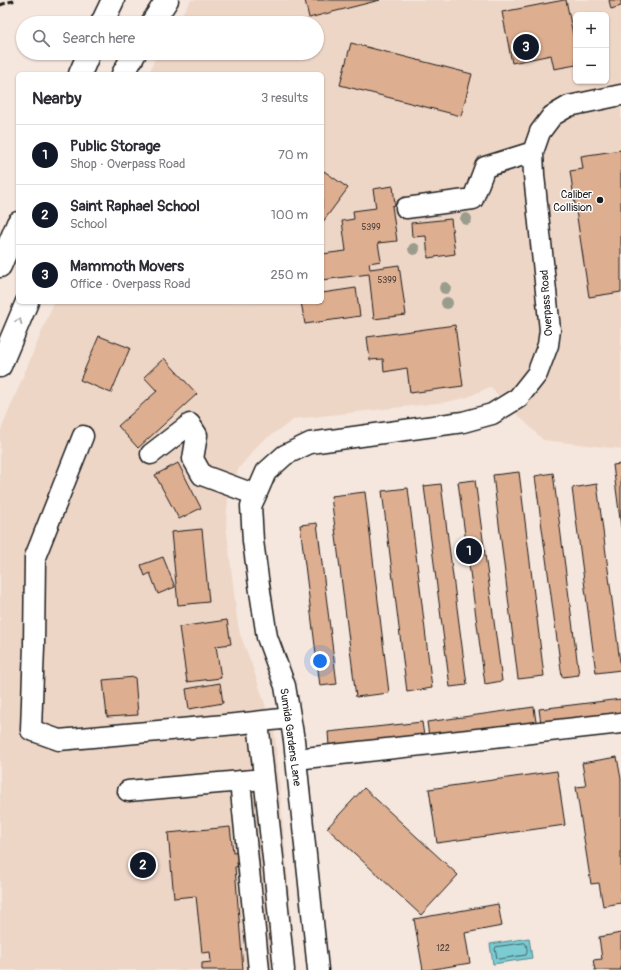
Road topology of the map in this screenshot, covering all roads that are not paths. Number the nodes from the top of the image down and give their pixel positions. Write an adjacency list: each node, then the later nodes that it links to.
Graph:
1 (112, 0): 3 (highway)
2 (166, 0): 4 (highway)
3 (105, 16)
4 (156, 16)
5 (86, 60): 7 (highway)
6 (131, 60): 8 (highway)
7 (81, 72)
8 (124, 72)
9 (621, 95): 10 (street, Overpass Road)
10 (533, 152): 11 (street); 18 (street, Overpass Road)
11 (406, 208)
12 (16, 228): 13 (highway)
13 (0, 266)
14 (26, 304): 15 (highway, one-way to 14)
15 (0, 366)
16 (84, 436): 20 (street)
17 (150, 454): 18 (street)
18 (253, 500): 19 (street, Sumida Gardens Lane)
19 (290, 718): 20 (street); 22 (street, Sumida Gardens Lane)
20 (258, 722): 23 (street)
21 (621, 723): 22 (street)
22 (296, 760): 28 (street, Sumida Gardens Lane)
23 (264, 778): 24 (street); 27 (street)
24 (240, 781): 25 (street); 26 (street)
25 (128, 791)
26 (259, 970)
27 (284, 970)
28 (318, 970)

